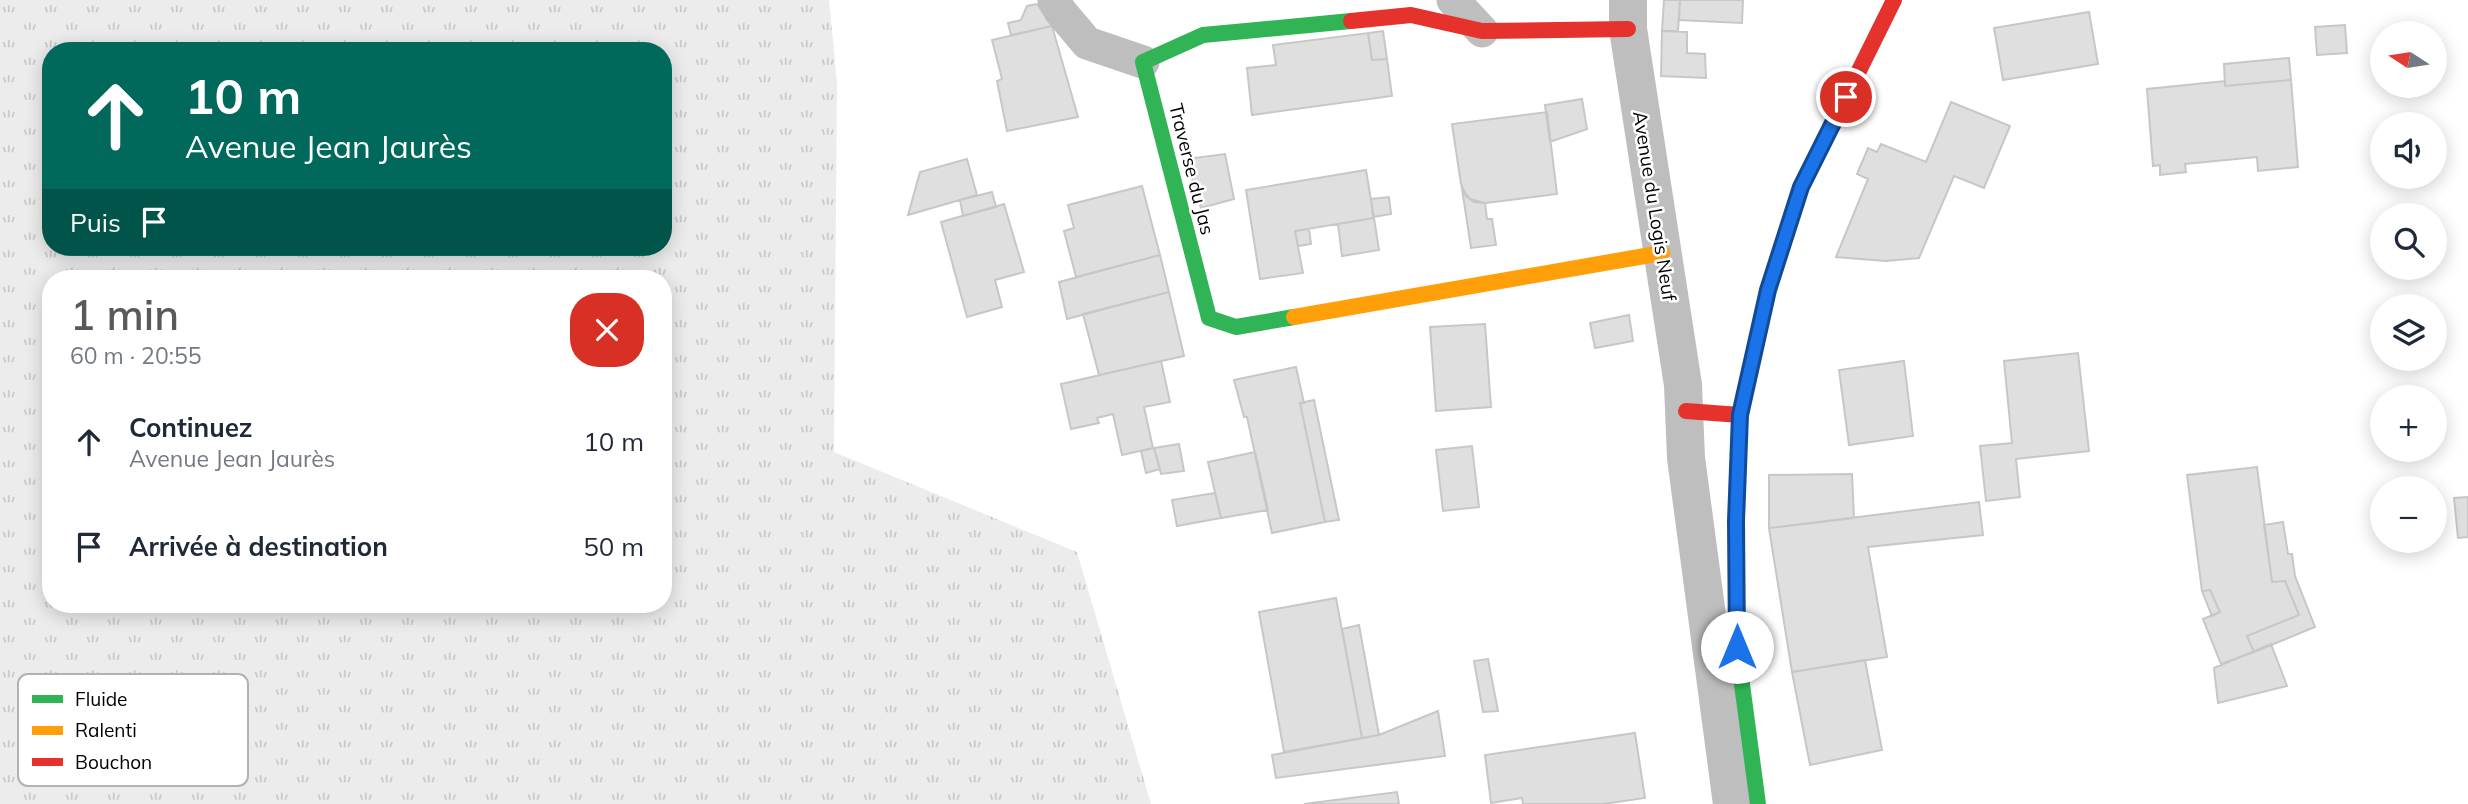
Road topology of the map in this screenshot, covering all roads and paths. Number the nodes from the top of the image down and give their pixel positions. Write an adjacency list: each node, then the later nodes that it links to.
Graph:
1 (1054, 0): 6 (lane)
2 (1453, 0): 5 (lane)
3 (1895, 0): 9 (street)
4 (1628, 15): 5 (street); 7 (street, Avenue du Logis Neuf)
5 (1482, 31): 6 (street)
6 (1143, 62): 7 (street, Traverse du Jas)
7 (1662, 253): 8 (street, Avenue du Logis Neuf)
8 (1686, 411): 9 (street); 10 (street, Avenue du Logis Neuf)
9 (1740, 415): 11 (street)
10 (1732, 804)
11 (1758, 804)

